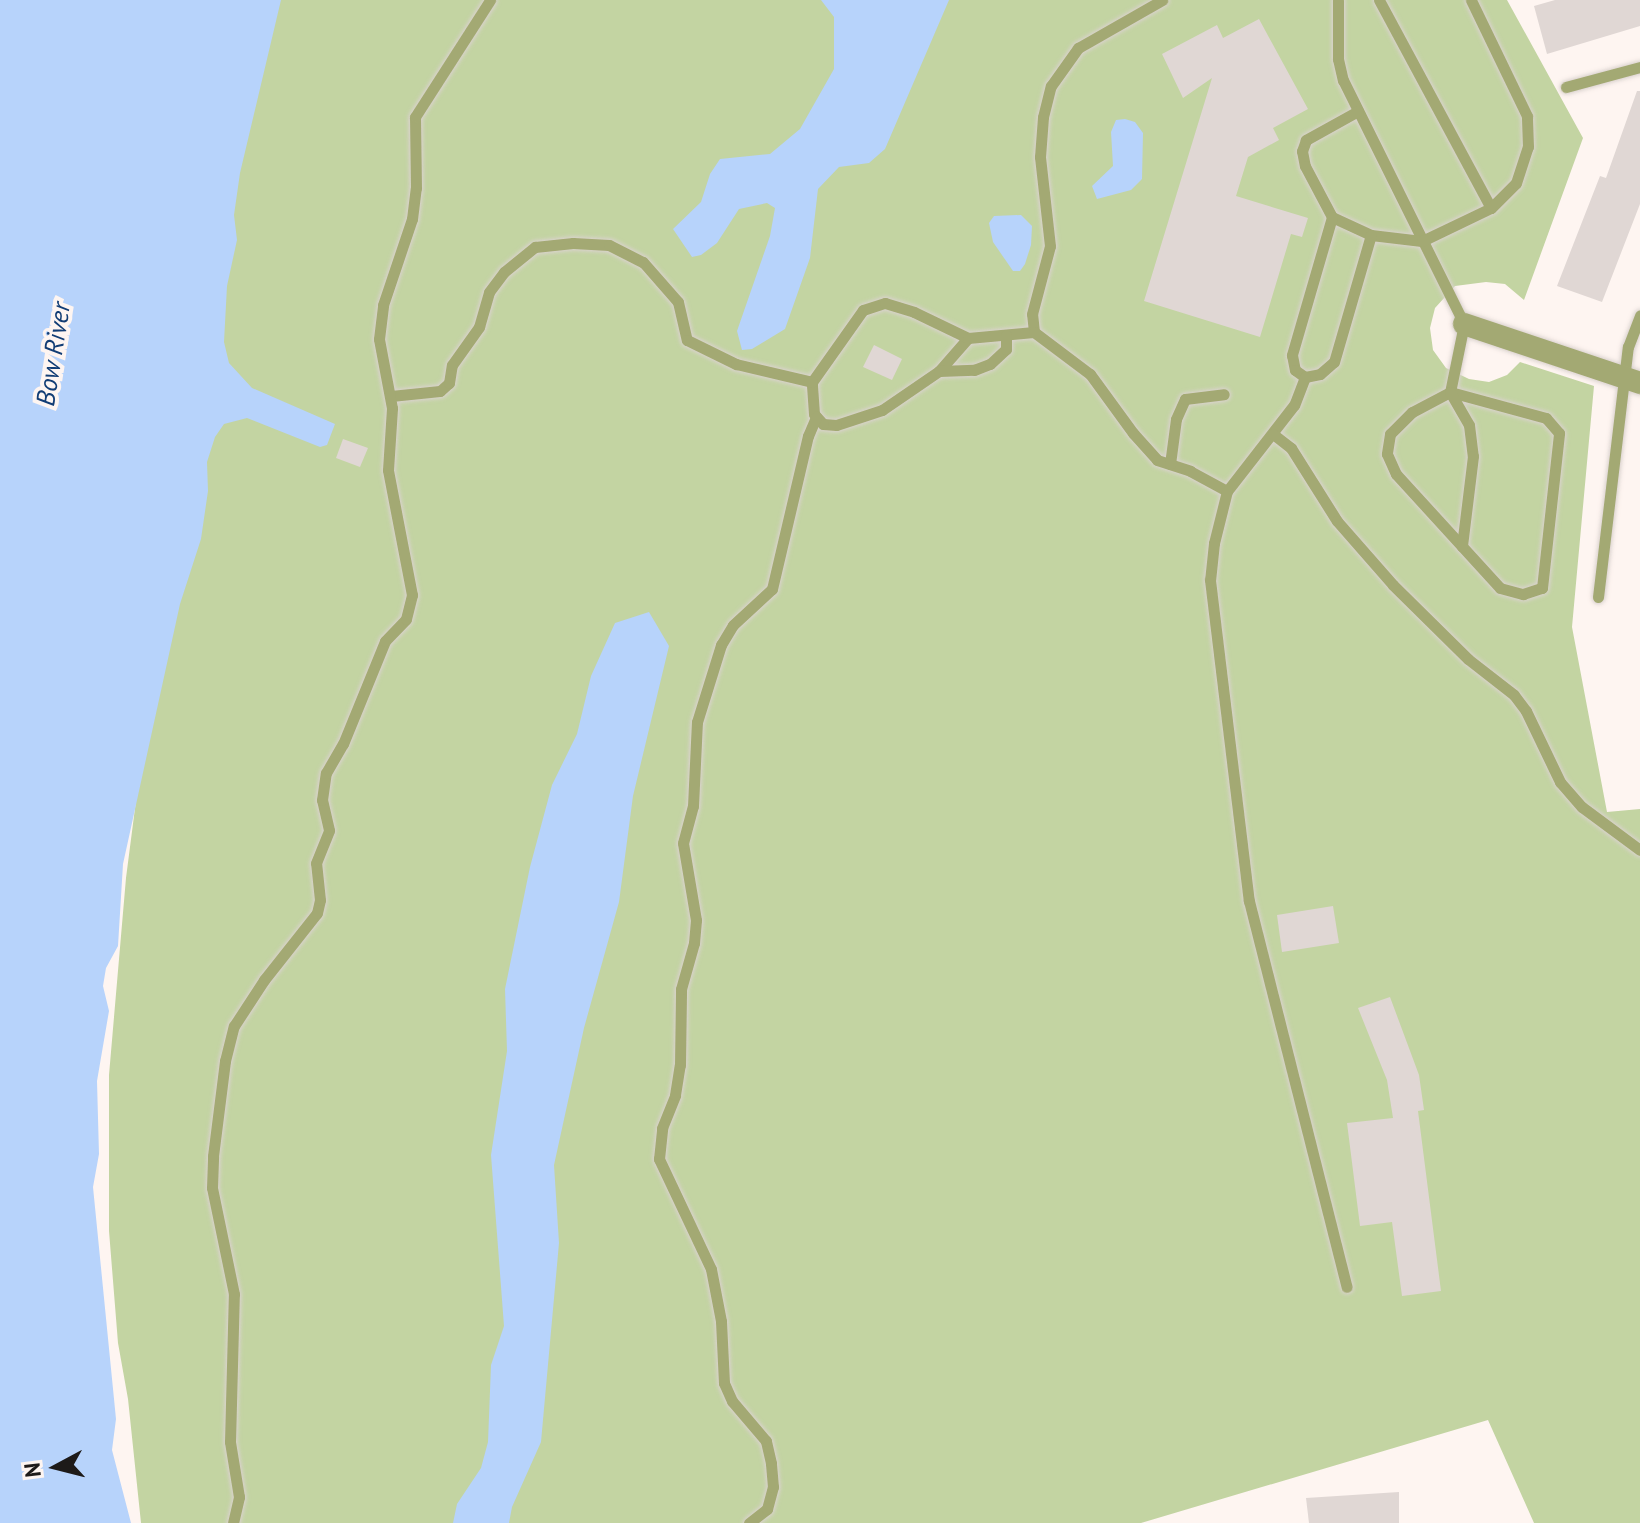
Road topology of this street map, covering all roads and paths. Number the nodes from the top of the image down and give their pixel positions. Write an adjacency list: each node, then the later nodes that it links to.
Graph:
1 (490, 0): 24 (lane)
2 (1162, 0): 15 (lane)
3 (1338, 0): 8 (lane)
4 (1379, 0): 9 (lane)
5 (1471, 0): 9 (lane)
6 (1640, 67): 7 (lane)
7 (1566, 87)
8 (1358, 111): 10 (lane); 12 (lane)
9 (1491, 208): 12 (lane)
10 (1332, 217): 11 (lane); 19 (lane)
11 (1371, 235): 12 (lane); 19 (lane)
12 (1422, 241): 14 (lane)
13 (1640, 315): 20 (lane)
14 (1464, 324): 20 (street); 22 (lane)
15 (1034, 332): 16 (lane); 27 (lane)
16 (1006, 335): 17 (lane); 18 (lane)
17 (968, 338): 18 (lane); 21 (lane)
18 (939, 371): 25 (lane)
19 (1305, 377): 26 (lane)
20 (1632, 380): 30 (lane)
21 (812, 382): 24 (lane); 25 (lane)
22 (1450, 392): 29 (lane); 29 (lane); 29 (lane)
23 (1224, 394): 27 (lane)
24 (391, 396): 33 (lane)
25 (816, 417): 34 (lane)
26 (1273, 434): 28 (lane); 31 (lane)
27 (1170, 464): 28 (lane)
28 (1227, 491): 32 (lane)
29 (1462, 546)
30 (1598, 597)
31 (1640, 850)
32 (1347, 1287)
33 (233, 1523)
34 (749, 1523)

